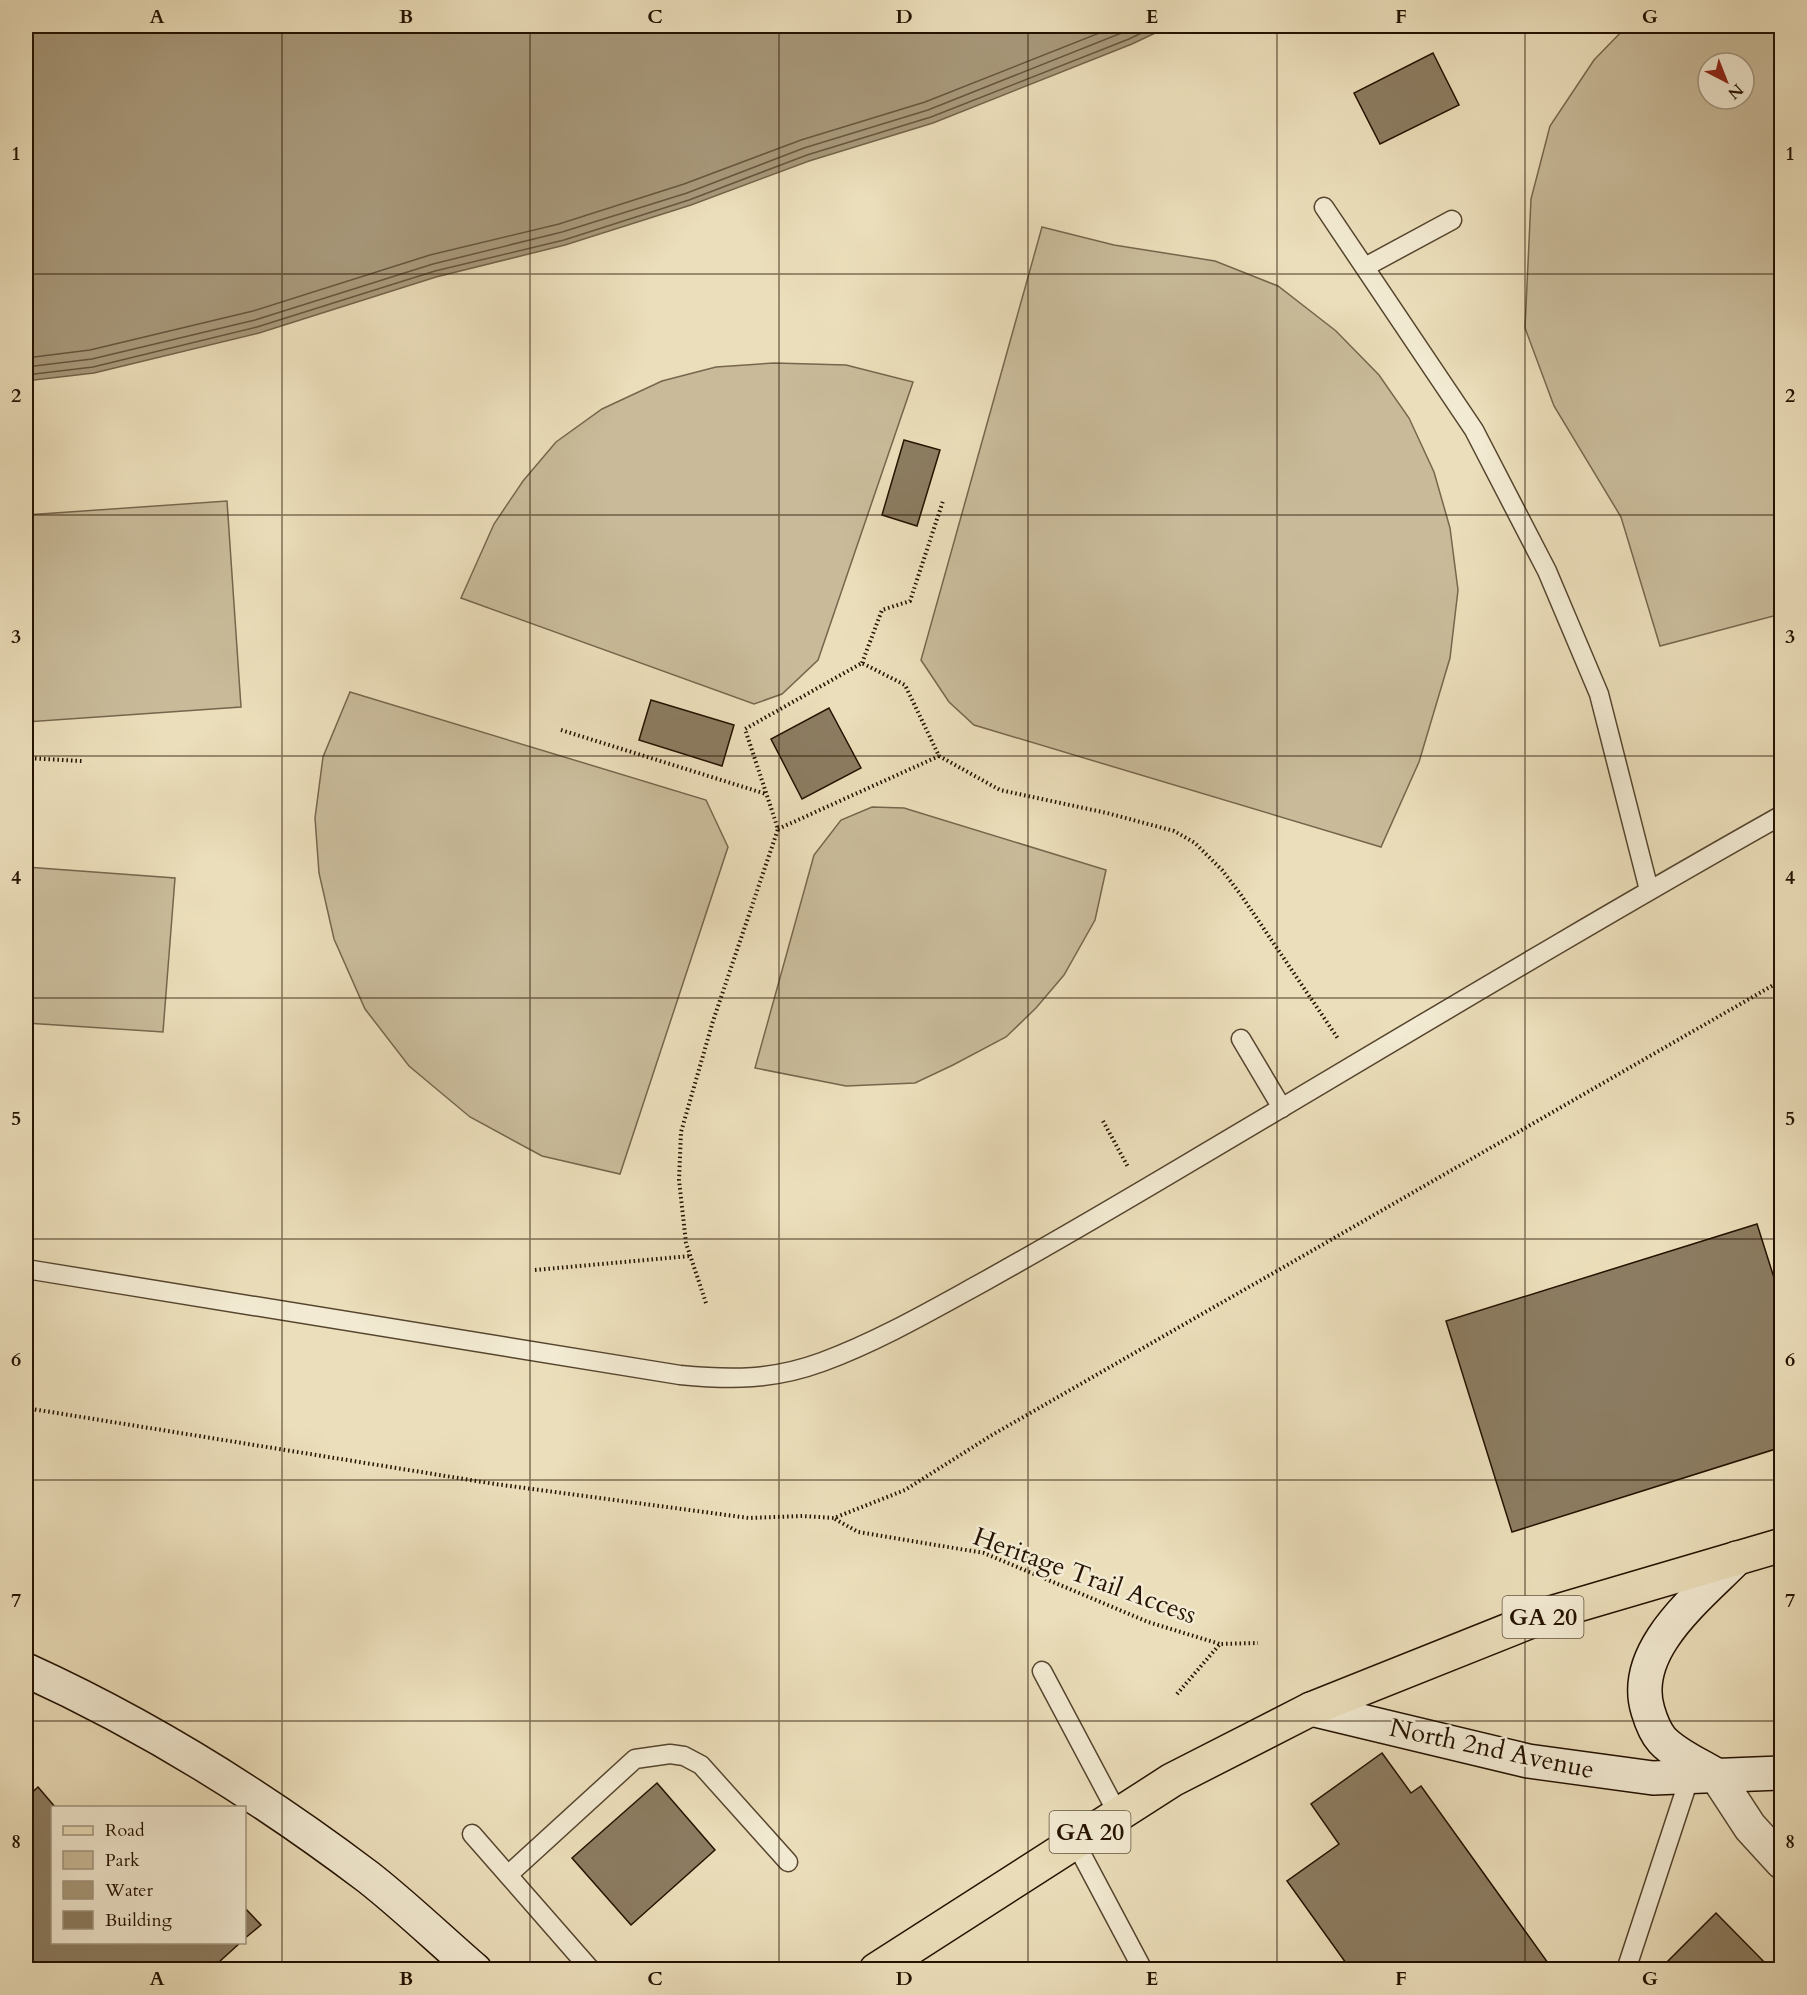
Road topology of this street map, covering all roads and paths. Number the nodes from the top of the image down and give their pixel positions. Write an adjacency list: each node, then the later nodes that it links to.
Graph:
1 (1324, 207): 3 (lane)
2 (1452, 220): 3 (lane)
3 (1365, 267): 13 (lane)
4 (943, 501): 5 (path)
5 (862, 663): 7 (path); 10 (path)
6 (561, 730): 10 (path)
7 (939, 756): 12 (path); 15 (path)
8 (26, 758): 9 (path)
9 (82, 761)
10 (767, 794): 12 (path)
11 (1782, 815): 13 (lane)
12 (778, 829): 19 (path)
13 (1649, 890): 15 (lane)
14 (1241, 1040): 16 (lane)
15 (1355, 1064): 16 (lane)
16 (1282, 1108): 18 (lane)
17 (1102, 1121): 18 (path)
18 (1141, 1192): 20 (lane)
19 (690, 1256): 21 (path); 22 (path)
20 (26, 1269)
21 (535, 1270)
22 (706, 1303)
23 (834, 1518): 26 (path, Heritage Trail Access)
24 (1782, 1545): 25 (main road, GA 20)
25 (1737, 1558): 31 (main road, GA 20); 33 (street)
26 (1220, 1644): 27 (path, Heritage Trail Access); 30 (path)
27 (1258, 1644)
28 (26, 1670): 40 (street)
29 (1042, 1671): 34 (lane)
30 (1177, 1694)
31 (1311, 1709): 33 (street, North 2nd Avenue); 34 (main road, GA 20)
32 (1782, 1773): 33 (street, North 2nd Avenue)
33 (1703, 1776): 38 (street); 44 (lane)
34 (1118, 1814): 36 (main road, GA 20)
35 (472, 1834): 39 (lane)
36 (1075, 1842): 42 (main road, GA 20); 43 (lane)
37 (788, 1862): 39 (lane)
38 (1782, 1862)
39 (508, 1875): 41 (lane)
40 (475, 1970)
41 (591, 1970)
42 (876, 1970)
43 (1143, 1970)
44 (1626, 1970)

